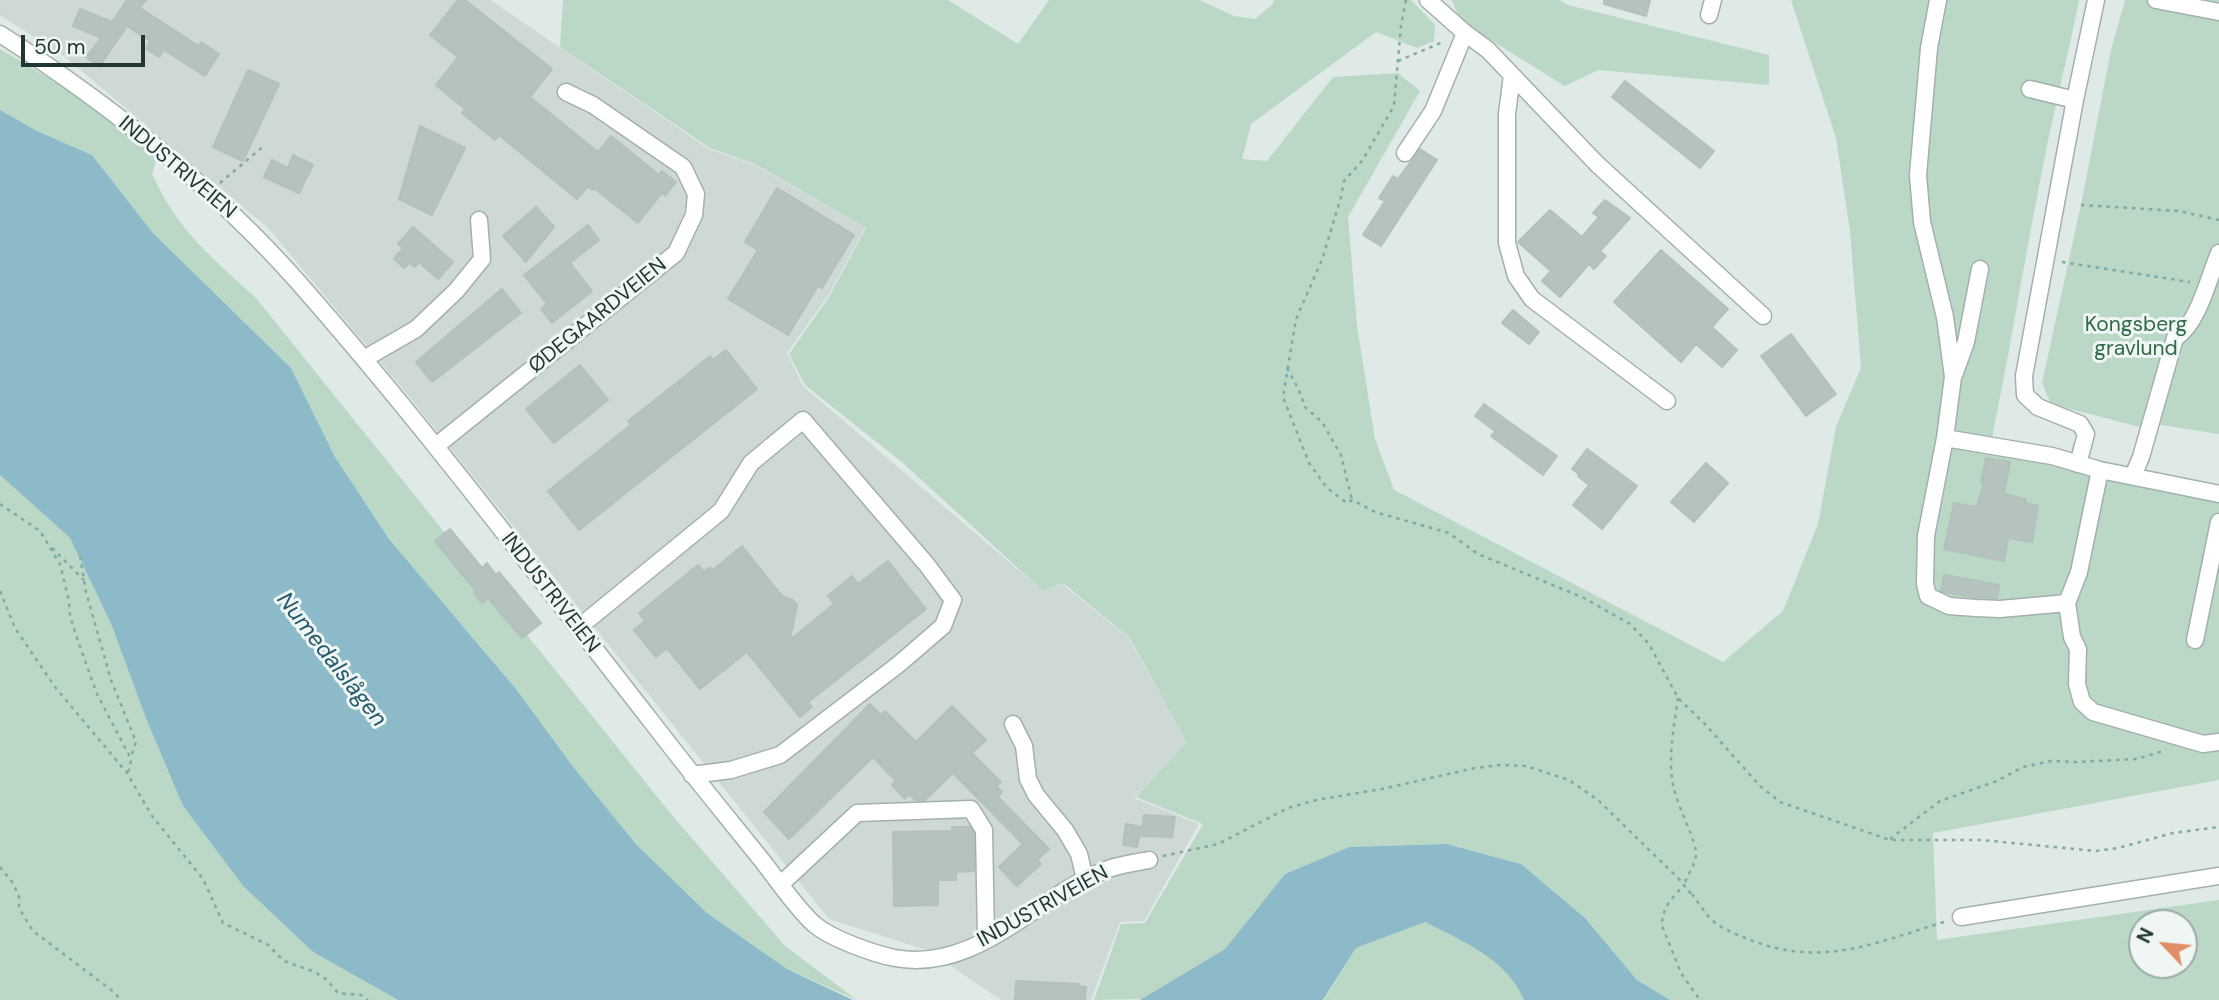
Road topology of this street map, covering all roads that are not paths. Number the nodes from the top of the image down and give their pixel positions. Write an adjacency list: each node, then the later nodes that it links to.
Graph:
1 (1428, 0): 6 (street)
2 (1938, 0): 18 (street)
3 (2096, 0): 11 (street)
4 (2156, 0): 5 (street)
5 (2219, 12)
6 (1465, 33): 8 (street); 12 (street)
7 (0, 34): 17 (street, INDUSTRIVEIEN)
8 (1512, 75): 16 (street); 19 (street)
9 (2030, 89): 11 (street)
10 (566, 92): 21 (street, ØDEGAARDVEIEN)
11 (2075, 100): 22 (street)
12 (1405, 153)
13 (479, 220): 17 (street)
14 (2219, 253): 24 (street)
15 (1980, 269): 18 (street)
16 (1763, 316)
17 (364, 359): 21 (street, INDUSTRIVEIEN)
18 (1953, 377): 20 (street)
19 (1667, 401)
20 (1945, 438): 22 (street); 27 (street)
21 (436, 446): 28 (street, INDUSTRIVEIEN)
22 (2078, 464): 23 (street)
23 (2100, 470): 24 (street); 27 (street)
24 (2133, 476): 25 (street)
25 (2219, 494)
26 (2219, 522): 29 (street)
27 (2067, 603): 31 (street)
28 (578, 628): 32 (street, INDUSTRIVEIEN); 32 (street)
29 (2195, 640)
30 (1013, 724): 35 (street)
31 (2219, 742)
32 (692, 775): 36 (street, INDUSTRIVEIEN)
33 (1149, 860): 35 (street, INDUSTRIVEIEN)
34 (2219, 876): 37 (street)
35 (1085, 879): 38 (street, INDUSTRIVEIEN)
36 (781, 884): 38 (street, INDUSTRIVEIEN); 38 (street)
37 (1961, 917)
38 (985, 940)

